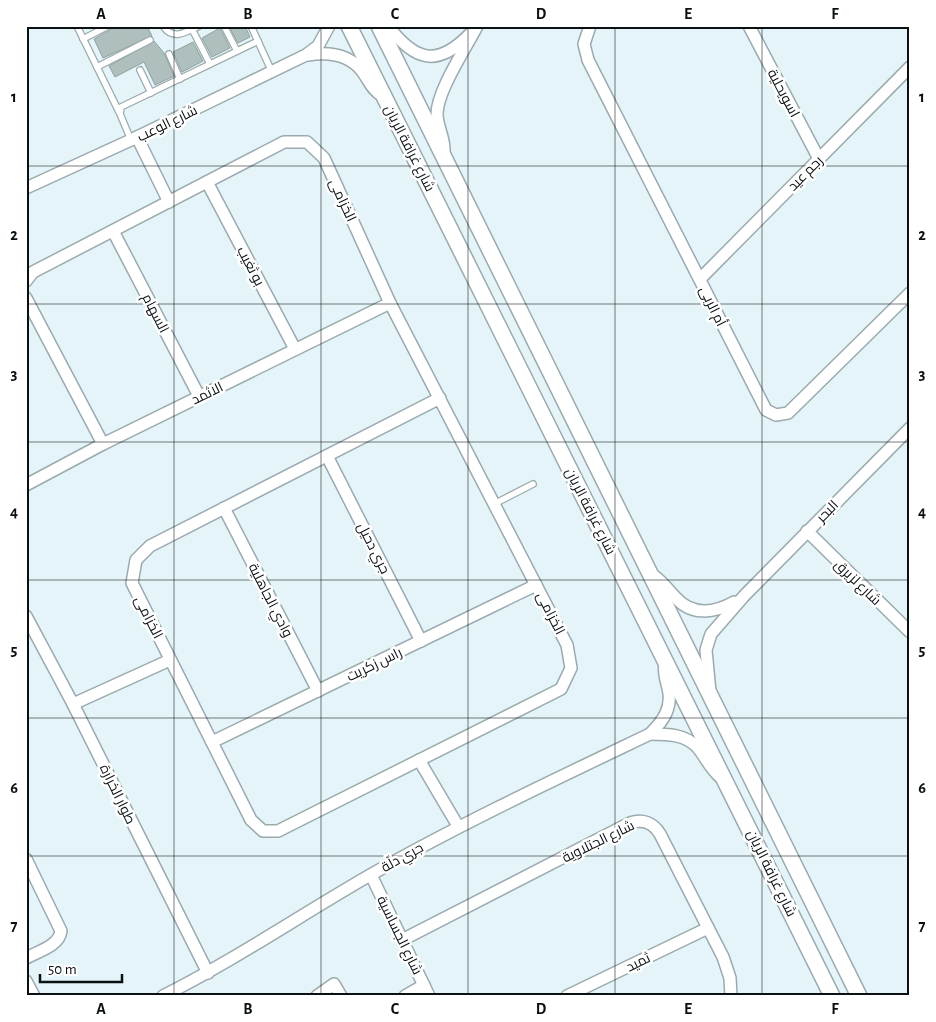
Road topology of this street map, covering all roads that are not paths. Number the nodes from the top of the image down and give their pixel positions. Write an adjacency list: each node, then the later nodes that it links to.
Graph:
1 (76, 26): 15 (lane)
2 (108, 26): 15 (lane)
3 (163, 26): 14 (lane)
4 (199, 26): 14 (lane)
5 (224, 26): 18 (lane)
6 (252, 26): 17 (lane)
7 (329, 26): 20 (street, شارع الوعب)
8 (349, 26): 28 (main road, شارع غرافة الريان)
9 (379, 26): 31 (main road, شارع غرافة الريان)
10 (388, 26): 13 (street)
11 (590, 26): 37 (street, أم الربى)
12 (749, 26): 32 (street, اسويحلية)
13 (477, 27): 31 (street)
14 (192, 30): 21 (lane)
15 (83, 39): 22 (lane)
16 (150, 40): 22 (lane)
17 (258, 41): 18 (lane); 25 (lane)
18 (237, 51): 21 (lane)
19 (169, 54): 26 (lane)
20 (306, 55): 25 (street, شارع الوعب); 28 (street, شارع الوعب)
21 (210, 64): 26 (lane)
22 (97, 67): 29 (lane)
23 (910, 68): 32 (street, رجم عيد)
24 (140, 70): 27 (lane)
25 (272, 72): 30 (street, شارع الوعب)
26 (180, 79): 27 (lane)
27 (150, 93): 29 (lane)
28 (384, 96): 60 (main road, شارع غرافة الريان)
29 (119, 112): 30 (lane)
30 (134, 139): 34 (street, شارع الوعب); 35 (street)
31 (443, 156): 53 (main road, شارع غرافة الريان)
32 (819, 159): 37 (street, رجم عيد)
33 (207, 182): 35 (street, الخزامى); 41 (street, الخزامى); 42 (street, بو ثغيب)
34 (26, 188)
35 (169, 202): 36 (street, الخزامى)
36 (114, 230): 38 (street, الخزامى); 43 (street, السهام)
37 (700, 279): 39 (street, أم الربى)
38 (26, 281)
39 (910, 293)
40 (26, 298): 46 (street)
41 (390, 303): 42 (street, الاثمد); 44 (street, الخزامى)
42 (295, 349): 43 (street, الاثمد)
43 (200, 396): 46 (street, الاثمد)
44 (440, 398): 47 (street, الخزامى); 50 (street, الخزامى)
45 (910, 428): 52 (street, البحر)
46 (102, 444): 49 (street, الاثمد)
47 (327, 456): 51 (street, الخزامى); 58 (street, جري دحيل)
48 (533, 484): 50 (lane)
49 (26, 485)
50 (494, 504): 54 (street, الخزامى)
51 (224, 508): 59 (street, الخزامى); 61 (street, وادي الجاهلية)
52 (807, 532): 55 (street, البحر); 57 (street, شارع لزيرق)
53 (650, 574): 55 (street, البحر); 62 (main road, شارع غرافة الريان)
54 (536, 585): 58 (street, راس زكريت); 66 (street, الخزامى)
55 (744, 596): 62 (street, البحر)
56 (26, 616): 63 (street, طوار الخرارة)
57 (910, 632)
58 (422, 641): 61 (street, راس زكريت)
59 (170, 660): 63 (street); 65 (street, الخزامى)
60 (666, 661): 64 (street, جري دلّة); 67 (main road, شارع غرافة الريان)
61 (318, 691): 65 (street, راس زكريت)
62 (710, 692): 85 (main road, شارع غرافة الريان)
63 (73, 704): 74 (street, طوار الخرارة)
64 (650, 734): 67 (street, جري دلّة); 68 (street, جري دلّة)
65 (212, 742): 66 (street, الخزامى)
66 (419, 760): 68 (street)
67 (725, 780): 84 (main road, شارع غرافة الريان)
68 (458, 826): 70 (street, جري دلّة)
69 (26, 860): 73 (street)
70 (371, 875): 72 (street, شارع الجساسية); 74 (street, جري دلّة)
71 (708, 928): 72 (street, شارع الجتلاوية); 82 (street, ثميد); 83 (street, شارع الجتلاوية)
72 (402, 940): 76 (street, شارع الجساسية)
73 (26, 958)
74 (208, 974): 78 (street, جري دلّة)
75 (26, 981): 77 (street)
76 (426, 991): 81 (street)
77 (34, 996)
78 (163, 996)
79 (317, 996): 80 (street)
80 (340, 996)
81 (405, 996)
82 (567, 996)
83 (731, 996)
84 (832, 996)
85 (859, 996)

